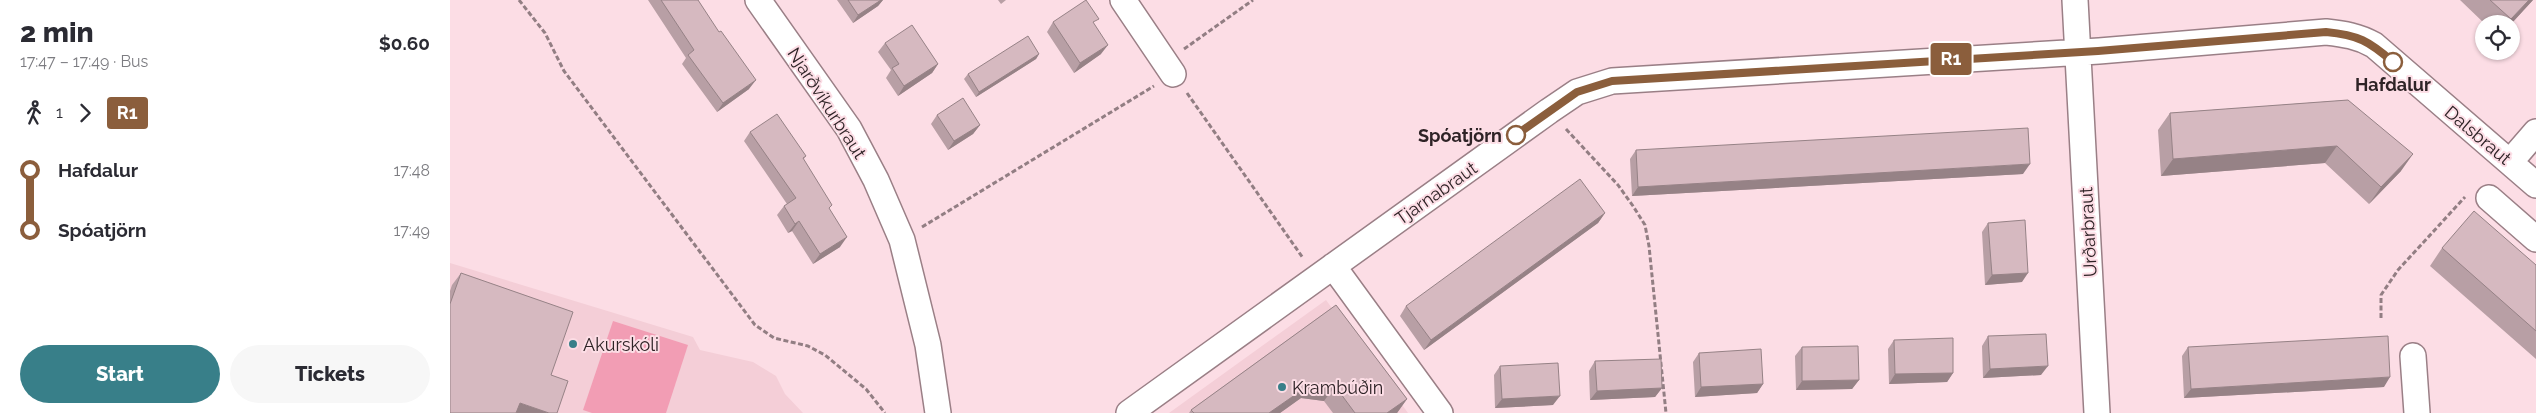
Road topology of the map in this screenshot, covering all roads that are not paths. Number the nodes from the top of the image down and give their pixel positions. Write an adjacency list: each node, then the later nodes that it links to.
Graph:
1 (758, 0): 13 (street, Njarðvíkurbraut)
2 (1123, 0): 5 (street)
3 (2075, 0): 4 (street, Urðarbraut)
4 (2079, 51): 7 (street, Dalsbraut); 11 (street, Tjarnabraut); 16 (street, Urðarbraut)
5 (1173, 74)
6 (2536, 132): 7 (street)
7 (2510, 162): 8 (street, Dalsbraut)
8 (2536, 185)
9 (2479, 195): 10 (street)
10 (2536, 239)
11 (1325, 272): 14 (street, Tjarnabraut); 15 (street)
12 (2413, 356): 17 (street)
13 (938, 413)
14 (1129, 413)
15 (1440, 413)
16 (2097, 413)
17 (2417, 413)

